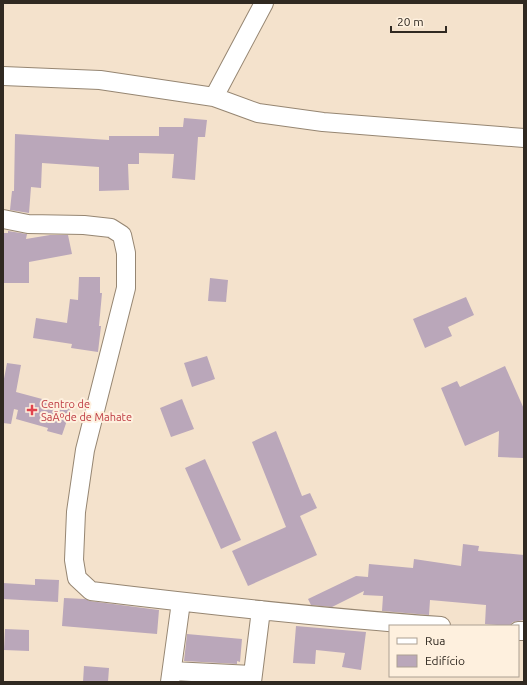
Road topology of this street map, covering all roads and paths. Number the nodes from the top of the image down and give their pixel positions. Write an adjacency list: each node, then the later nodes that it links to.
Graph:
1 (264, 3): 3 (street)
2 (3, 76): 3 (street)
3 (214, 97): 4 (street)
4 (524, 138)
5 (3, 220): 6 (street)
6 (181, 602): 7 (street); 9 (street)
7 (261, 610): 8 (street); 10 (street)
8 (427, 625)
9 (171, 676): 10 (street)
10 (252, 678)

